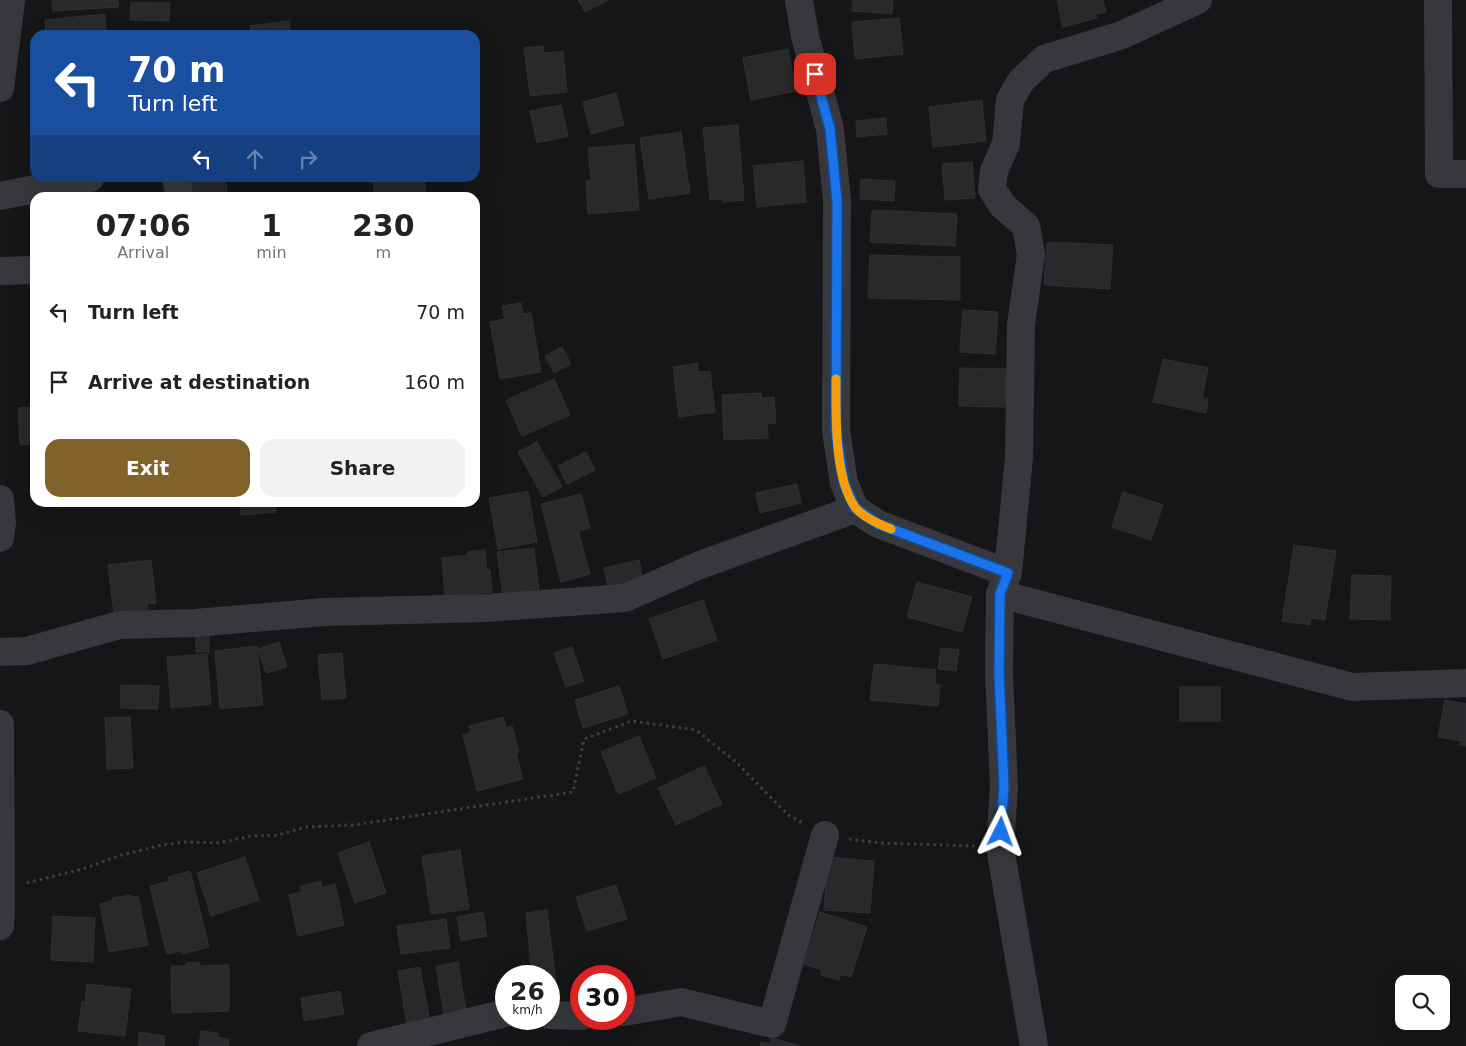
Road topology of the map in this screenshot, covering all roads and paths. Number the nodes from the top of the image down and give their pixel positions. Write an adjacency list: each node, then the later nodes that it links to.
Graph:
1 (12, 0): 5 (street)
2 (799, 0): 12 (street)
3 (1198, 0): 14 (street)
4 (1438, 0): 6 (street)
5 (0, 88)
6 (1466, 174)
7 (70, 182): 8 (street)
8 (0, 196)
9 (30, 270): 10 (street)
10 (0, 271)
11 (0, 499): 13 (street)
12 (855, 508): 14 (street); 15 (street)
13 (0, 538)
14 (1004, 583): 16 (street); 19 (street)
15 (0, 652)
16 (1466, 683)
17 (0, 724): 20 (street)
18 (825, 835): 19 (path); 20 (path); 22 (street)
19 (1000, 847): 25 (street)
20 (1, 889): 21 (street)
21 (0, 926)
22 (635, 1010)
23 (495, 1016): 24 (street)
24 (371, 1046)
25 (1034, 1046)

